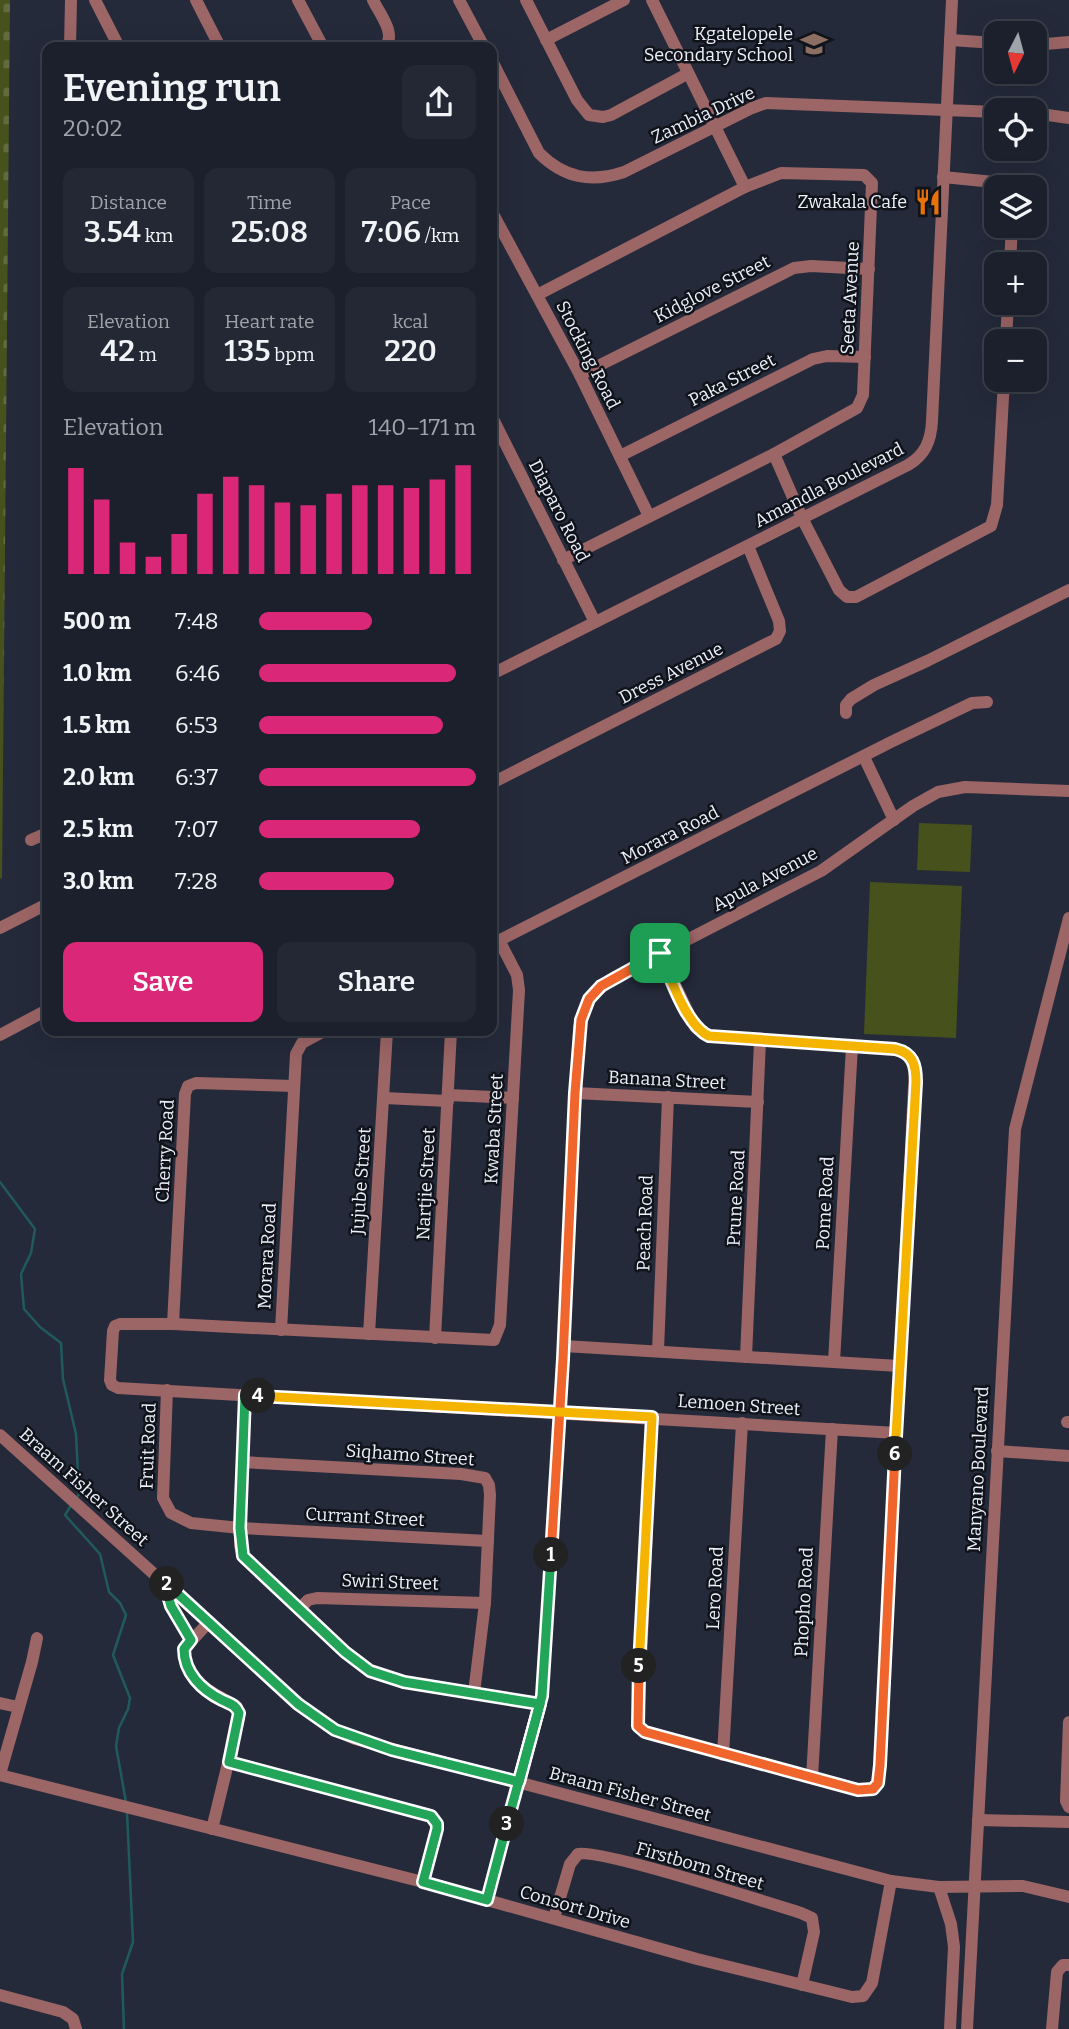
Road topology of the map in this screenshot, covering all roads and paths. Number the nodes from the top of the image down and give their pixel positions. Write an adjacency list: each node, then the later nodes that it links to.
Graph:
1 (71, 0): 13 (street)
2 (95, 0): 14 (street)
3 (196, 0): 15 (street)
4 (298, 0): 16 (street)
5 (373, 0): 17 (street)
6 (459, 0): 18 (street)
7 (526, 0): 11 (street)
8 (624, 0): 11 (street)
9 (652, 0): 23 (street)
10 (952, 0): 12 (street, Amandla Boulevard)
11 (546, 40): 23 (street)
12 (950, 40): 19 (street); 24 (street, Amandla Boulevard)
13 (70, 42)
14 (116, 42)
15 (217, 42)
16 (320, 42)
17 (389, 42)
18 (481, 42)
19 (984, 42)
20 (1069, 42): 21 (street)
21 (1047, 44)
22 (497, 73): 28 (street, Zambia Drive)
23 (687, 74): 28 (street)
24 (946, 110): 25 (street, Zambia Drive); 28 (street, Zambia Drive); 29 (street, Amandla Boulevard)
25 (984, 112)
26 (1047, 114): 27 (street)
27 (1069, 118)
28 (714, 127): 31 (street)
29 (943, 177): 30 (street); 42 (street, Amandla Boulevard)
30 (984, 181)
31 (745, 187): 33 (street, Seeta Avenue); 34 (street, Seeta Avenue)
32 (497, 221): 34 (street, Stocking Road)
33 (869, 269): 35 (street, Seeta Avenue); 36 (street, Kidglove Street)
34 (537, 295): 36 (street, Stocking Road)
35 (865, 357): 39 (street, Seeta Avenue); 40 (street, Paka Street)
36 (580, 375): 40 (street, Stocking Road)
37 (1003, 392): 42 (street)
38 (497, 430): 44 (street, Diaparo Road)
39 (774, 454): 41 (street, Seeta Avenue); 42 (street)
40 (620, 456): 41 (street, Stocking Road)
41 (649, 516): 44 (street, Seeta Avenue)
42 (802, 519): 43 (street, Amandla Boulevard)
43 (748, 546): 46 (street, Amandla Boulevard); 51 (street, Dress Avenue)
44 (564, 560): 46 (street, Diaparo Road)
45 (1069, 590): 49 (street)
46 (596, 622): 47 (street, Amandla Boulevard)
47 (497, 672)
48 (987, 702): 50 (street, Morara Road)
49 (846, 713)
50 (864, 757): 53 (street); 59 (street, Morara Road)
51 (497, 780)
52 (1069, 790): 53 (street, Apula Avenue)
53 (894, 820): 61 (street, Apula Avenue)
54 (42, 835): 55 (street)
55 (31, 840)
56 (42, 907): 58 (street)
57 (1069, 918): 93 (street, Manyano Boulevard)
58 (0, 928)
59 (497, 941)
60 (497, 945): 74 (street, Kwaba Street)
61 (660, 953): 67 (street); 70 (street, Apula Avenue)
62 (42, 1013): 63 (street)
63 (0, 1035)
64 (313, 1036): 69 (street, Morara Road)
65 (387, 1036): 72 (street, Jujube Street)
66 (451, 1036): 73 (street, Nartjie Street)
67 (761, 1041): 68 (street); 75 (street, Prune Road)
68 (852, 1046): 83 (street, Pome Road); 84 (street)
69 (293, 1086): 76 (street, Cherry Road); 77 (street, Morara Road)
70 (575, 1093): 71 (street, Banana Street); 80 (street, Apula Avenue)
71 (668, 1097): 75 (street, Banana Street); 81 (street, Peach Road)
72 (384, 1098): 73 (street); 78 (street, Jujube Street)
73 (448, 1098): 74 (street); 79 (street, Nartjie Street)
74 (513, 1098): 79 (street, Kwaba Street)
75 (758, 1102): 82 (street, Prune Road)
76 (173, 1324): 77 (street); 85 (street, Lemoen Street)
77 (281, 1330): 78 (street)
78 (369, 1334): 79 (street)
79 (435, 1338)
80 (564, 1346): 81 (street); 87 (street, Apula Avenue)
81 (658, 1351): 82 (street)
82 (746, 1357): 83 (street)
83 (834, 1362): 84 (street)
84 (899, 1366): 91 (street)
85 (167, 1390): 86 (street, Lemoen Street); 96 (street, Fruit Road)
86 (245, 1395): 87 (street, Lemoen Street); 95 (street)
87 (560, 1413): 88 (street, Lemoen Street); 106 (street, Apula Avenue)
88 (652, 1417): 89 (street, Lemoen Street); 109 (street)
89 (742, 1423): 90 (street, Lemoen Street); 109 (street, Lero Road)
90 (831, 1429): 91 (street, Lemoen Street); 112 (street, Phopho Road)
91 (897, 1433): 112 (street)
92 (0, 1435): 98 (street, Braam Fisher Street)
93 (997, 1451): 94 (street); 115 (street, Manyano Boulevard)
94 (1069, 1456)
95 (242, 1462): 96 (street); 97 (street, Siqhamo Street)
96 (240, 1528): 97 (street, Currant Street); 100 (street)
97 (488, 1541): 99 (street, Siqhamo Street)
98 (164, 1582): 101 (street, Braam Fisher Street); 103 (street)
99 (485, 1603): 100 (street, Swiri Street); 104 (street, Siqhamo Street)
100 (299, 1610): 104 (street)
101 (208, 1623): 103 (street); 113 (street, Braam Fisher Street)
102 (37, 1638): 107 (street)
103 (191, 1640): 110 (street)
104 (474, 1693): 106 (street)
105 (0, 1703): 107 (street)
106 (540, 1704): 113 (street, Apula Avenue)
107 (18, 1707): 111 (street)
108 (1069, 1722): 114 (street)
109 (723, 1755): 112 (street)
110 (229, 1762): 117 (street); 119 (street)
111 (0, 1774): 117 (street, Consort Drive)
112 (812, 1778)
113 (519, 1782): 118 (street, Braam Fisher Street); 123 (street, Apula Avenue)
114 (1069, 1807)
115 (978, 1820): 116 (street); 120 (street, Manyano Boulevard)
116 (1069, 1822)
117 (212, 1829): 119 (street, Consort Drive)
118 (891, 1881): 121 (street, Braam Fisher Street); 126 (street, Consort Drive)
119 (423, 1882): 123 (street, Consort Drive)
120 (974, 1886): 121 (street, Braam Fisher Street); 122 (street, Braam Fisher Street); 130 (street, Manyano Boulevard)
121 (939, 1887): 129 (street)
122 (1069, 1897)
123 (487, 1900): 124 (street, Consort Drive)
124 (554, 1918): 126 (street, Consort Drive); 126 (street, Firstborn Street)
125 (1069, 1965): 131 (street)
126 (802, 1985)
127 (0, 1996): 128 (street)
128 (76, 2029)
129 (950, 2029)
130 (967, 2029)
131 (1052, 2029)

